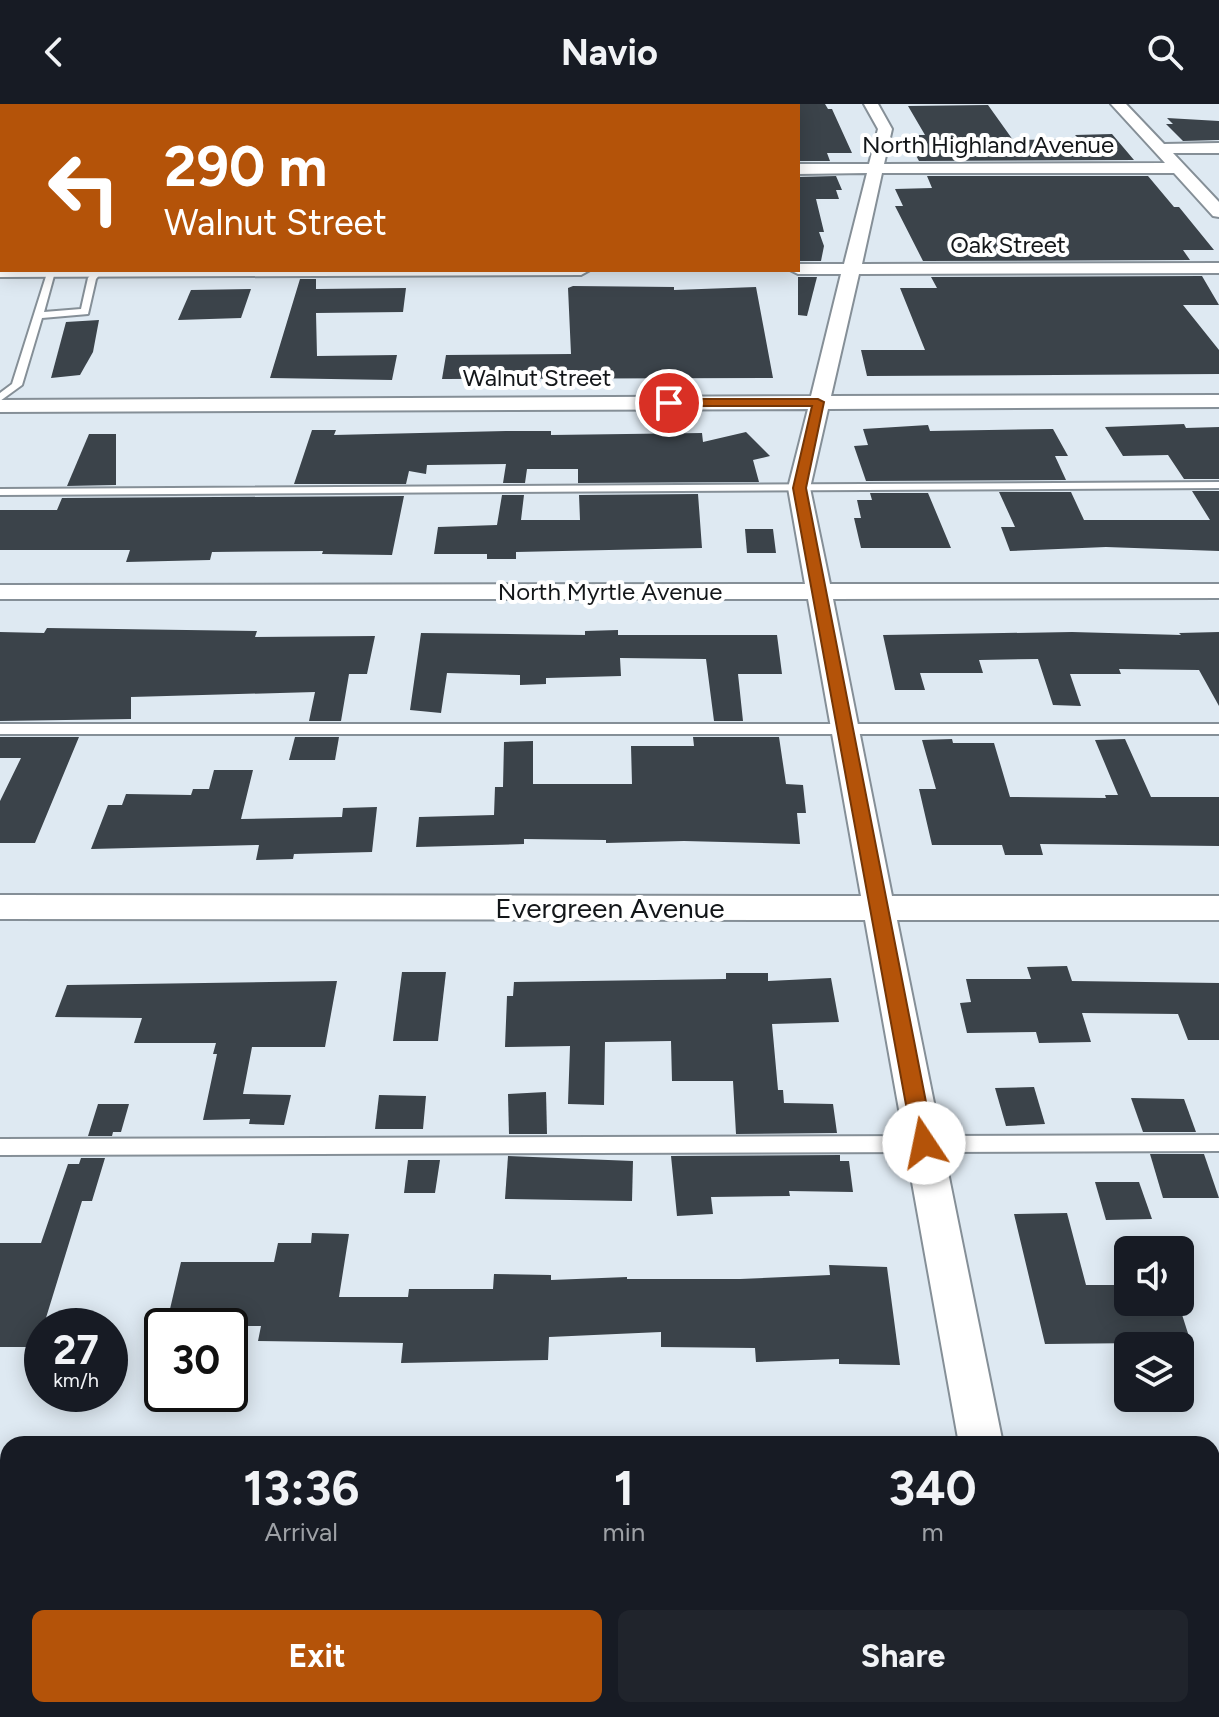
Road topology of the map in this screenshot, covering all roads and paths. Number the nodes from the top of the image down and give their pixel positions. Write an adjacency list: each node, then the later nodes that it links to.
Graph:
1 (871, 104): 7 (street)
2 (1118, 104): 4 (street)
3 (1219, 148): 4 (street)
4 (1160, 149): 5 (street)
5 (1178, 168): 7 (street, North Highland Avenue); 8 (street)
6 (800, 169): 7 (street, North Highland Avenue)
7 (874, 169): 11 (street)
8 (1219, 212)
9 (1219, 268): 11 (street, Oak Street)
10 (800, 269): 11 (street, Oak Street)
11 (850, 269): 18 (street)
12 (0, 272): 13 (street)
13 (51, 272): 14 (street); 15 (lane)
14 (98, 272): 15 (lane)
15 (38, 315): 16 (lane)
16 (0, 398)
17 (1219, 401): 18 (street, Walnut Street)
18 (818, 402): 19 (street, Walnut Street); 21 (street)
19 (0, 406)
20 (1219, 485): 21 (lane)
21 (799, 488): 22 (lane); 23 (street)
22 (0, 492)
23 (819, 591): 24 (street, North Myrtle Avenue); 25 (street, North Myrtle Avenue); 27 (street)
24 (1219, 591)
25 (0, 592)
26 (0, 729): 27 (lane)
27 (846, 729): 28 (lane); 30 (street)
28 (1219, 729)
29 (0, 907): 30 (street, Evergreen Avenue)
30 (879, 908): 31 (street, Evergreen Avenue); 32 (street)
31 (1219, 908)
32 (924, 1143): 33 (lane); 34 (lane); 35 (street)
33 (1219, 1143)
34 (0, 1147)
35 (979, 1436)

